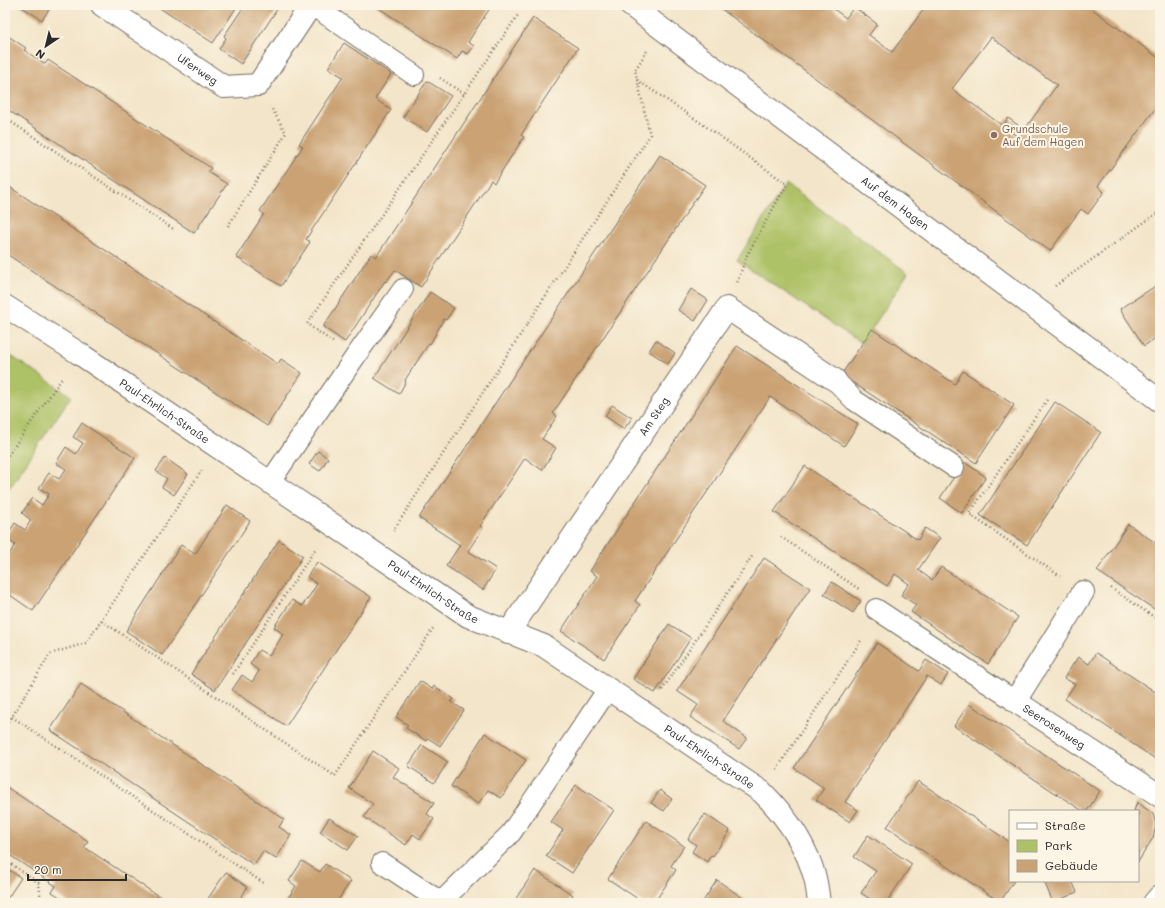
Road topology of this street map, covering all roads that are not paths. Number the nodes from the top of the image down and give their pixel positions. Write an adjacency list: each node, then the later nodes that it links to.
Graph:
1 (102, 5): 2 (street, Uferweg)
2 (312, 5): 4 (lane)
3 (630, 5): 8 (street, Auf dem Hagen)
4 (414, 75)
5 (403, 289): 10 (lane)
6 (5, 306): 10 (street, Paul-Ehrlich-Straße)
7 (835, 380): 9 (lane); 13 (street, Am Steg)
8 (1160, 401)
9 (954, 467)
10 (270, 482): 13 (street, Paul-Ehrlich-Straße)
11 (1083, 592): 15 (street, Seerosenweg)
12 (876, 609): 15 (lane)
13 (508, 633): 14 (street, Paul-Ehrlich-Straße)
14 (608, 689): 17 (lane); 19 (street, Paul-Ehrlich-Straße)
15 (1015, 701): 16 (street, Seerosenweg)
16 (1160, 796)
17 (382, 862)
18 (1160, 896): 20 (street)
19 (819, 903)
20 (1154, 903)

